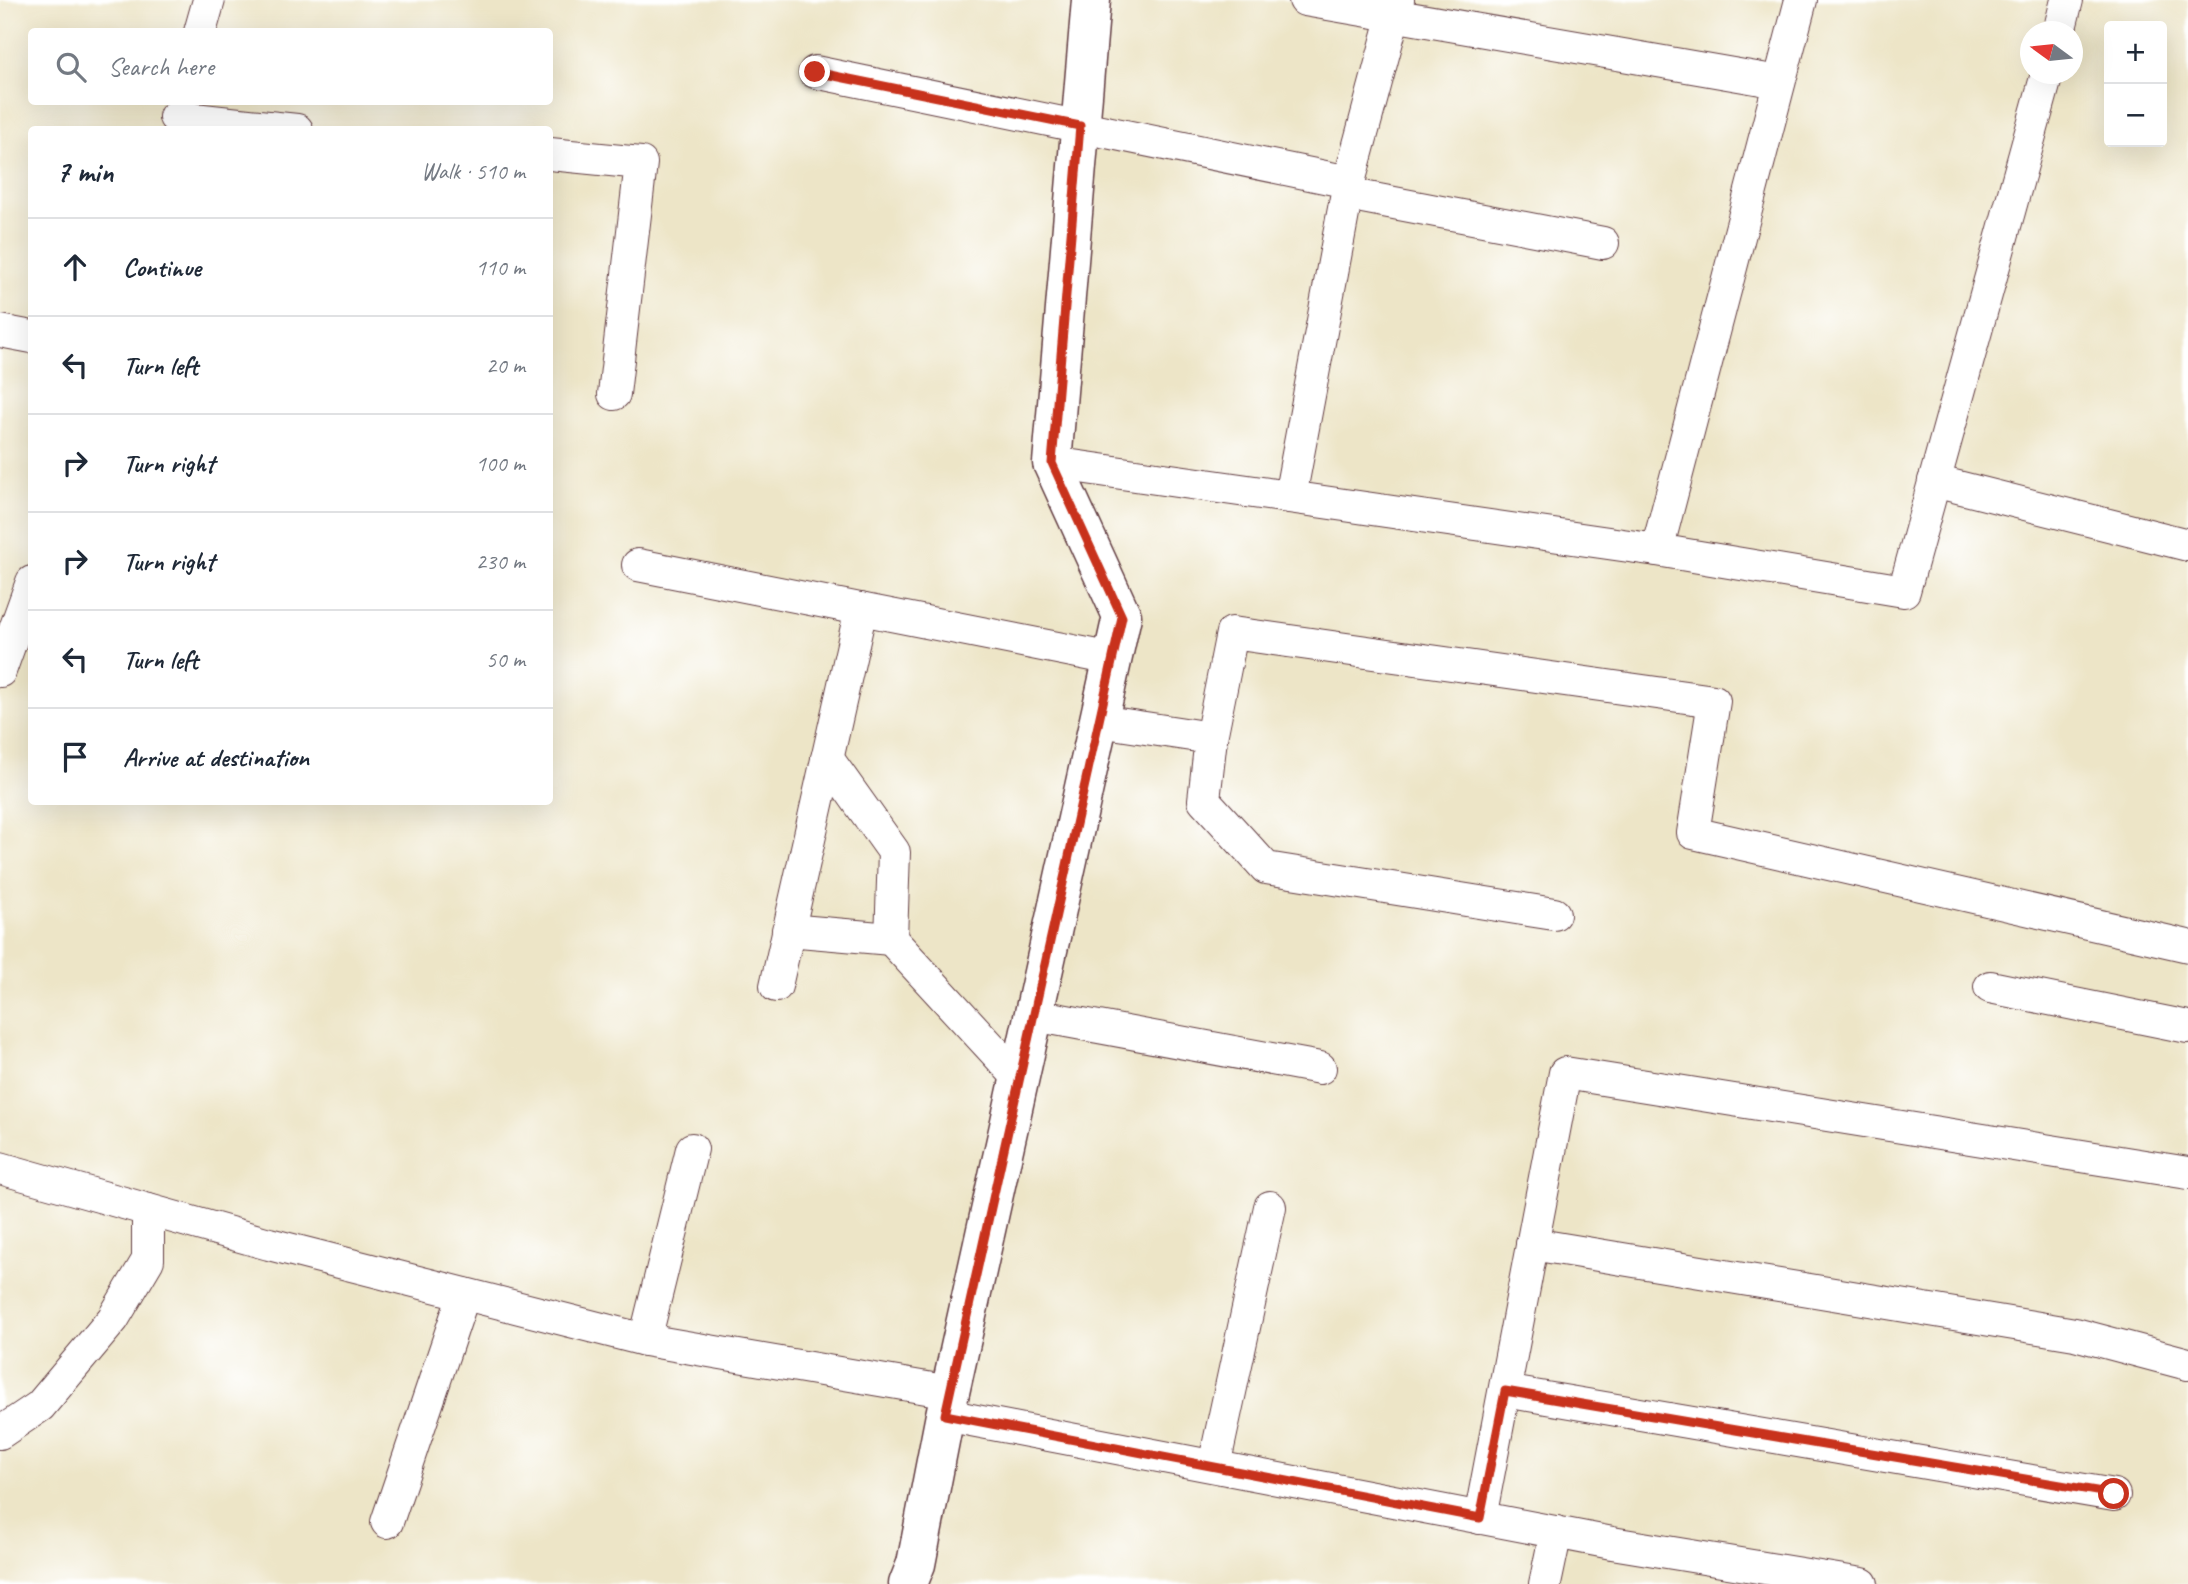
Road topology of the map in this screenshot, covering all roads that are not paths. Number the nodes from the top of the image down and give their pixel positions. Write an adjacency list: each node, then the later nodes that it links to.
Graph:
1 (209, 0): 8 (street)
2 (1091, 0): 14 (street)
3 (1306, 0): 6 (street)
4 (1801, 0): 10 (street)
5 (2067, 0): 7 (street)
6 (1396, 7): 10 (street); 16 (street)
7 (2062, 21)
8 (201, 28)
9 (815, 72): 14 (street)
10 (1779, 82): 25 (street)
11 (2044, 84): 22 (street)
12 (175, 116): 13 (street)
13 (262, 126)
14 (1080, 126): 16 (street); 21 (street)
15 (553, 154): 20 (street)
16 (1348, 188): 17 (street); 23 (street)
17 (1603, 243)
18 (0, 331): 19 (street)
19 (28, 336)
20 (614, 394)
21 (1052, 463): 23 (street); 29 (street)
22 (1934, 481): 24 (street); 25 (street)
23 (1290, 497): 25 (street)
24 (2188, 545)
25 (1657, 550)
26 (638, 565): 28 (street)
27 (19, 592): 30 (street)
28 (861, 609): 29 (street); 33 (street)
29 (1113, 659): 31 (street)
30 (0, 671)
31 (1099, 721): 32 (street); 40 (street)
32 (1211, 738): 34 (street); 37 (street)
33 (827, 758): 35 (street); 36 (street)
34 (1554, 914)
35 (788, 930): 36 (street); 38 (street)
36 (891, 939): 43 (street)
37 (2188, 946)
38 (776, 986)
39 (1990, 987): 41 (street)
40 (1034, 1015): 42 (street); 43 (street)
41 (2188, 1027)
42 (1320, 1068)
43 (1020, 1079): 54 (street)
44 (692, 1149): 51 (street)
45 (0, 1168): 48 (street)
46 (2188, 1173): 49 (street)
47 (1270, 1207): 56 (street)
48 (148, 1210): 50 (street); 55 (street)
49 (1532, 1244): 52 (street); 53 (street)
50 (464, 1294): 51 (street); 59 (street)
51 (645, 1340): 54 (street)
52 (2188, 1364)
53 (1505, 1391): 57 (street); 58 (street)
54 (948, 1404): 56 (street); 62 (street)
55 (0, 1433)
56 (1214, 1466): 58 (street)
57 (2114, 1494)
58 (1480, 1518): 60 (street)
59 (387, 1522)
60 (1556, 1532): 61 (street); 63 (street)
61 (1687, 1570): 64 (street)
62 (908, 1584)
63 (1545, 1584)
64 (1862, 1584)

